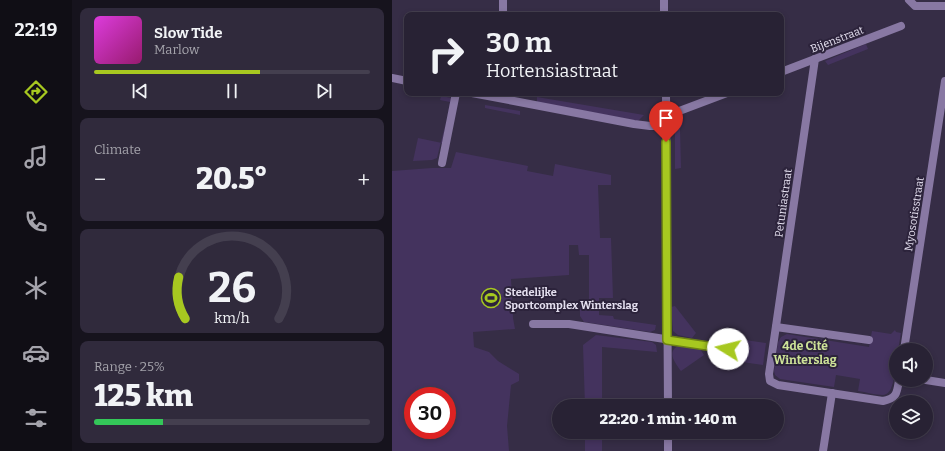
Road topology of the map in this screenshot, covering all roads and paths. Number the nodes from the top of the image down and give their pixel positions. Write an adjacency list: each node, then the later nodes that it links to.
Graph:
1 (503, 0): 5 (street)
2 (664, 0): 6 (street)
3 (908, 0): 4 (street)
4 (945, 6)
5 (503, 12)
6 (664, 12)
7 (901, 26): 8 (street, Bijenstraat)
8 (816, 59): 9 (street, Bijenstraat); 21 (street, Petuniastraat)
9 (784, 71)
10 (392, 78): 11 (street)
11 (404, 80)
12 (945, 81): 24 (street, Myosotisstraat)
13 (455, 96): 19 (street)
14 (501, 96): 18 (street)
15 (666, 96): 17 (street)
16 (719, 96): 17 (street)
17 (666, 116): 18 (street)
18 (666, 126): 22 (street)
19 (442, 163)
20 (534, 324): 22 (street)
21 (776, 327): 23 (street); 29 (street, Petuniastraat)
22 (667, 340): 25 (street); 30 (street)
23 (870, 340)
24 (905, 343)
25 (741, 351)
26 (933, 381): 27 (street)
27 (945, 383)
28 (898, 387): 29 (street)
29 (832, 393): 33 (street)
30 (668, 399)
31 (668, 439): 32 (street)
32 (668, 451)
33 (823, 451)

